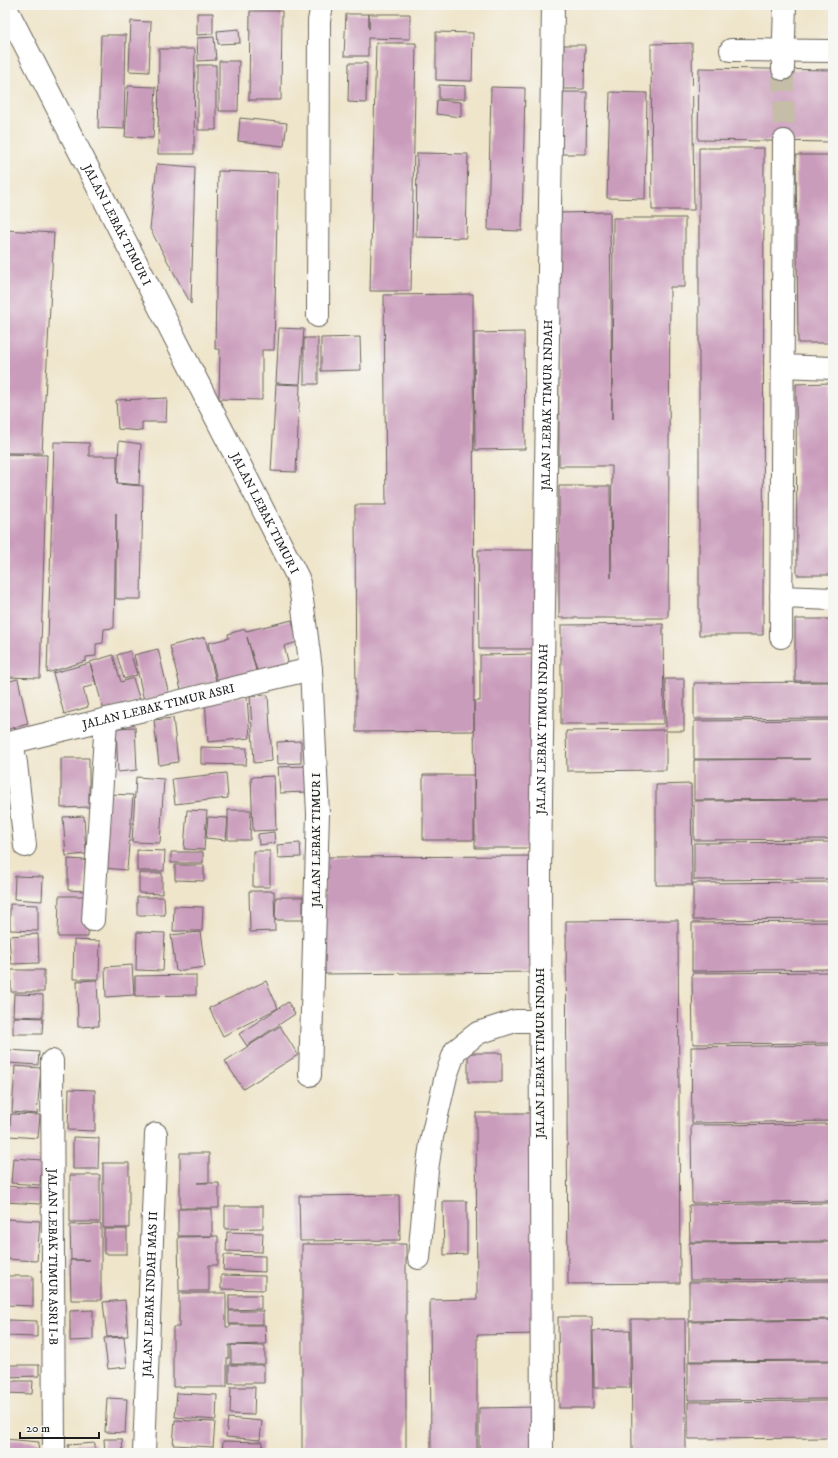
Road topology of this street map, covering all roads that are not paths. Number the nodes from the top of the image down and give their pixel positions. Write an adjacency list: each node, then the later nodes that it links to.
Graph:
1 (322, 5): 9 (street)
2 (553, 5): 20 (street, JALAN LEBAK TIMUR INDAH)
3 (785, 5): 7 (street)
4 (5, 6): 15 (street, JALAN LEBAK TIMUR I)
5 (731, 50): 7 (street)
6 (833, 51): 7 (street)
7 (783, 60)
8 (784, 141): 10 (street)
9 (318, 316)
10 (782, 366): 11 (street); 12 (street)
11 (833, 368)
12 (781, 597): 13 (street); 14 (street)
13 (833, 599)
14 (781, 637)
15 (311, 669): 16 (street, JALAN LEBAK TIMUR ASRI); 22 (street, JALAN LEBAK TIMUR I)
16 (106, 720): 17 (street, JALAN LEBAK TIMUR ASRI); 19 (street)
17 (8, 744): 18 (street)
18 (25, 846)
19 (93, 920)
20 (540, 1021): 24 (street); 27 (street, JALAN LEBAK TIMUR INDAH)
21 (52, 1061): 25 (street, JALAN LEBAK TIMUR ASRI I-B)
22 (310, 1075)
23 (156, 1134): 26 (street, JALAN LEBAK INDAH MAS II)
24 (419, 1258)
25 (54, 1453)
26 (144, 1453)
27 (542, 1453)

